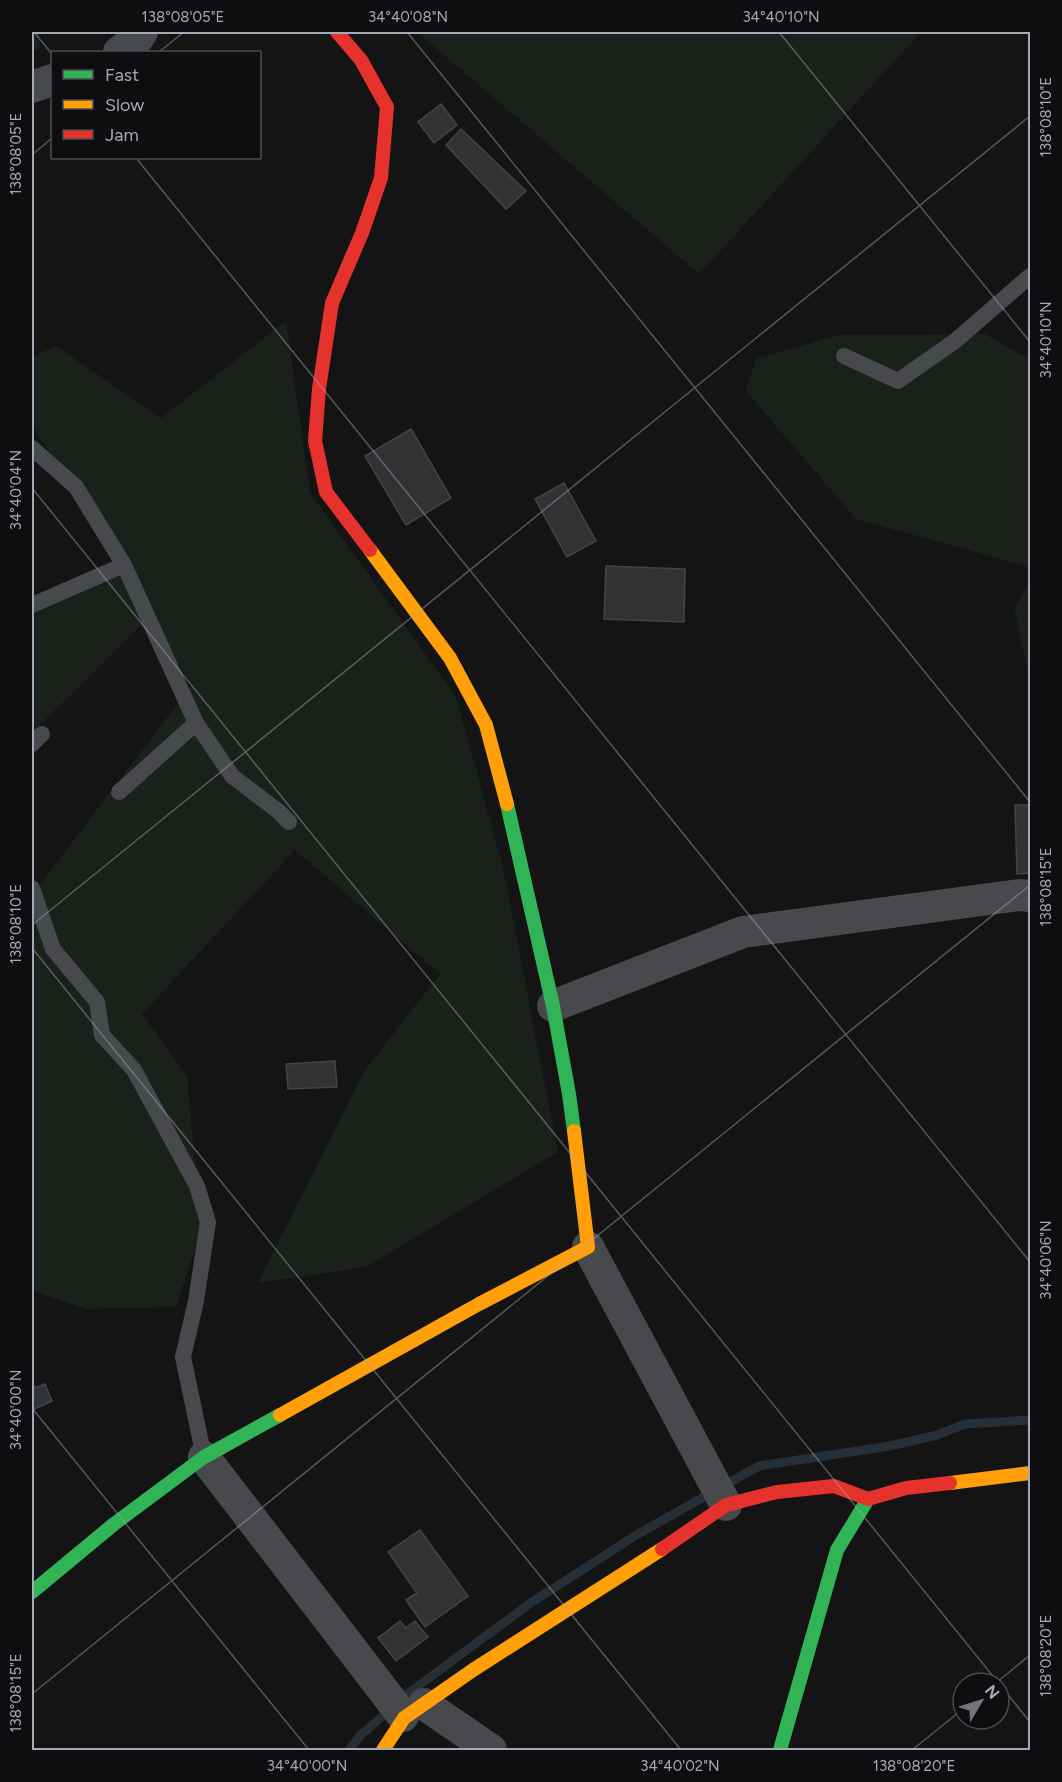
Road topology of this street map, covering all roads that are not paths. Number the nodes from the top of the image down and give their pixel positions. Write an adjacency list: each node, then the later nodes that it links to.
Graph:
1 (142, 32): 3 (street)
2 (337, 32): 16 (street)
3 (120, 51)
4 (51, 80): 5 (street)
5 (32, 87)
6 (1030, 276): 7 (lane)
7 (844, 356)
8 (32, 448): 9 (lane)
9 (124, 565): 10 (lane); 11 (lane)
10 (32, 605)
11 (196, 723): 12 (lane); 13 (lane)
12 (119, 792)
13 (289, 822)
14 (32, 888): 18 (lane)
15 (1030, 896): 16 (street)
16 (553, 1006): 17 (street)
17 (588, 1247): 18 (street); 20 (street)
18 (204, 1457): 22 (street); 23 (street)
19 (1030, 1473): 21 (street)
20 (719, 1491): 21 (street); 23 (street)
21 (868, 1499): 24 (street)
22 (32, 1592)
23 (404, 1708): 25 (street); 26 (street)
24 (784, 1749)
25 (383, 1750)
26 (491, 1750)

